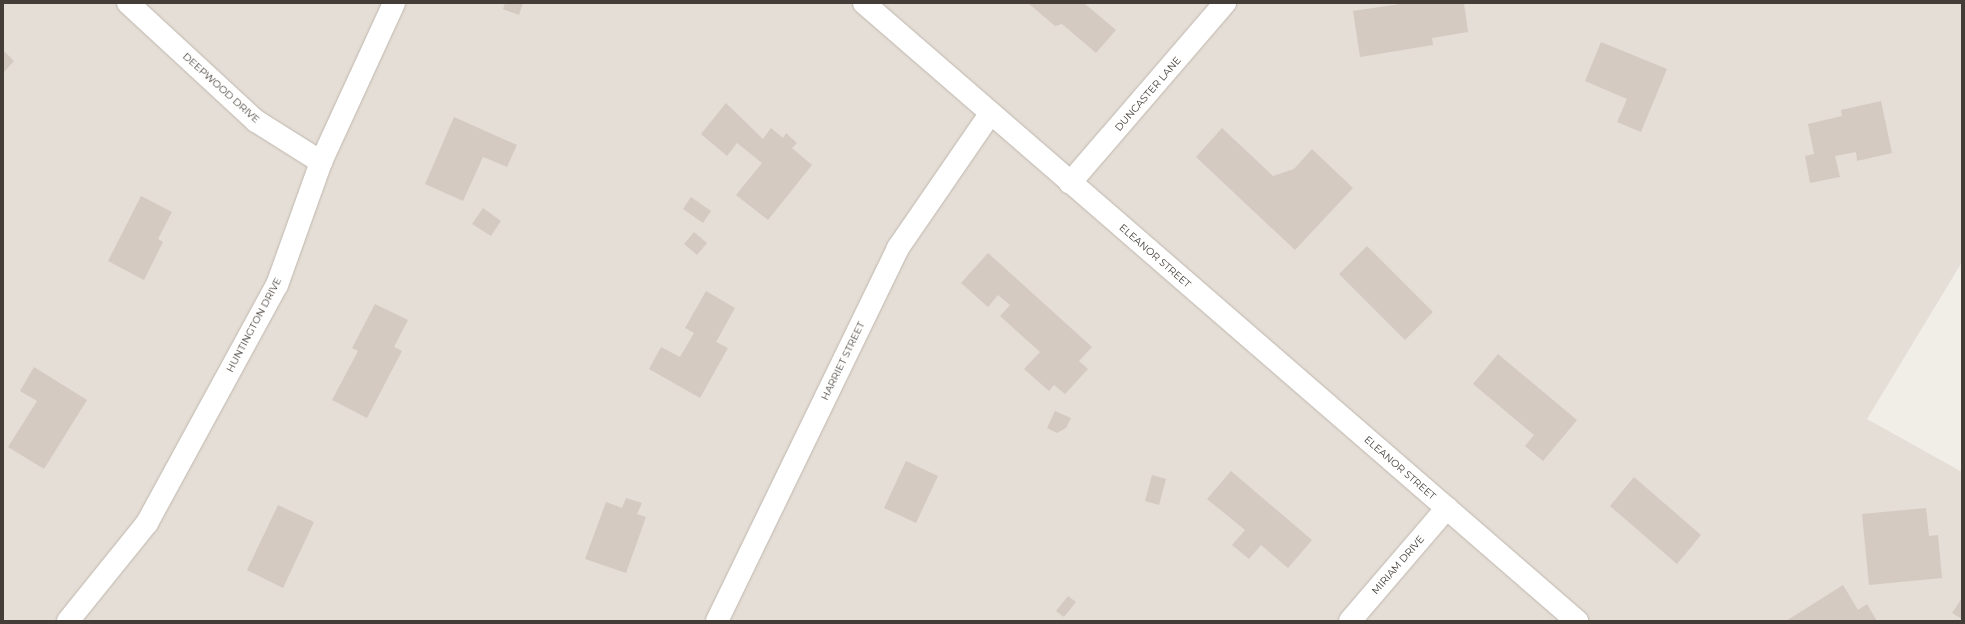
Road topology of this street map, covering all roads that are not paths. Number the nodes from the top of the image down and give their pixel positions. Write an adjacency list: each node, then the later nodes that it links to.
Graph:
1 (128, 3): 6 (street, DEEPWOOD DRIVE)
2 (394, 3): 6 (street, HUNTINGTON DRIVE)
3 (864, 3): 5 (street, ELEANOR STREET)
4 (1226, 3): 7 (street, DUNCASTER LANE)
5 (990, 114): 7 (street, ELEANOR STREET); 10 (street, HARRIET STREET)
6 (321, 162): 9 (street, HUNTINGTON DRIVE)
7 (1070, 183): 8 (street, ELEANOR STREET)
8 (1447, 508): 11 (street, MIRIAM DRIVE); 12 (street, ELEANOR STREET)
9 (68, 621)
10 (716, 621)
11 (1350, 621)
12 (1577, 621)

